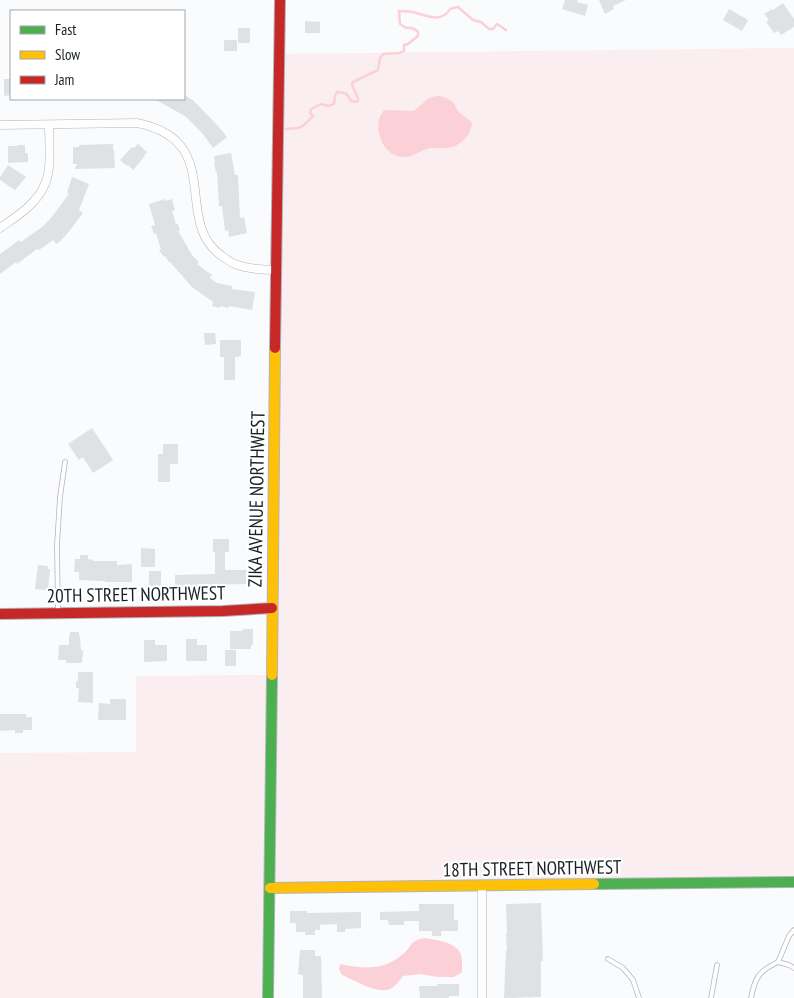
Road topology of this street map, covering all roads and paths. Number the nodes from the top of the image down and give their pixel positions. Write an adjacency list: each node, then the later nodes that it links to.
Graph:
1 (280, 0): 5 (street, ZIKA AVENUE NORTHWEST)
2 (0, 125): 3 (street)
3 (49, 125): 4 (street); 5 (street)
4 (0, 228)
5 (276, 270): 7 (street, ZIKA AVENUE NORTHWEST)
6 (65, 462): 8 (lane)
7 (272, 608): 8 (street, 20TH STREET NORTHWEST); 12 (street, ZIKA AVENUE NORTHWEST)
8 (58, 613): 9 (street, 20TH STREET NORTHWEST)
9 (0, 614)
10 (794, 882): 11 (street, 18TH STREET NORTHWEST)
11 (482, 886): 12 (street, 18TH STREET NORTHWEST); 19 (street)
12 (270, 888): 18 (street, ZIKA AVENUE NORTHWEST)
13 (794, 930): 15 (lane)
14 (608, 959): 20 (lane)
15 (778, 962): 17 (lane); 22 (lane)
16 (717, 965): 21 (lane)
17 (794, 968)
18 (268, 998)
19 (482, 998)
20 (640, 998)
21 (712, 998)
22 (751, 998)

